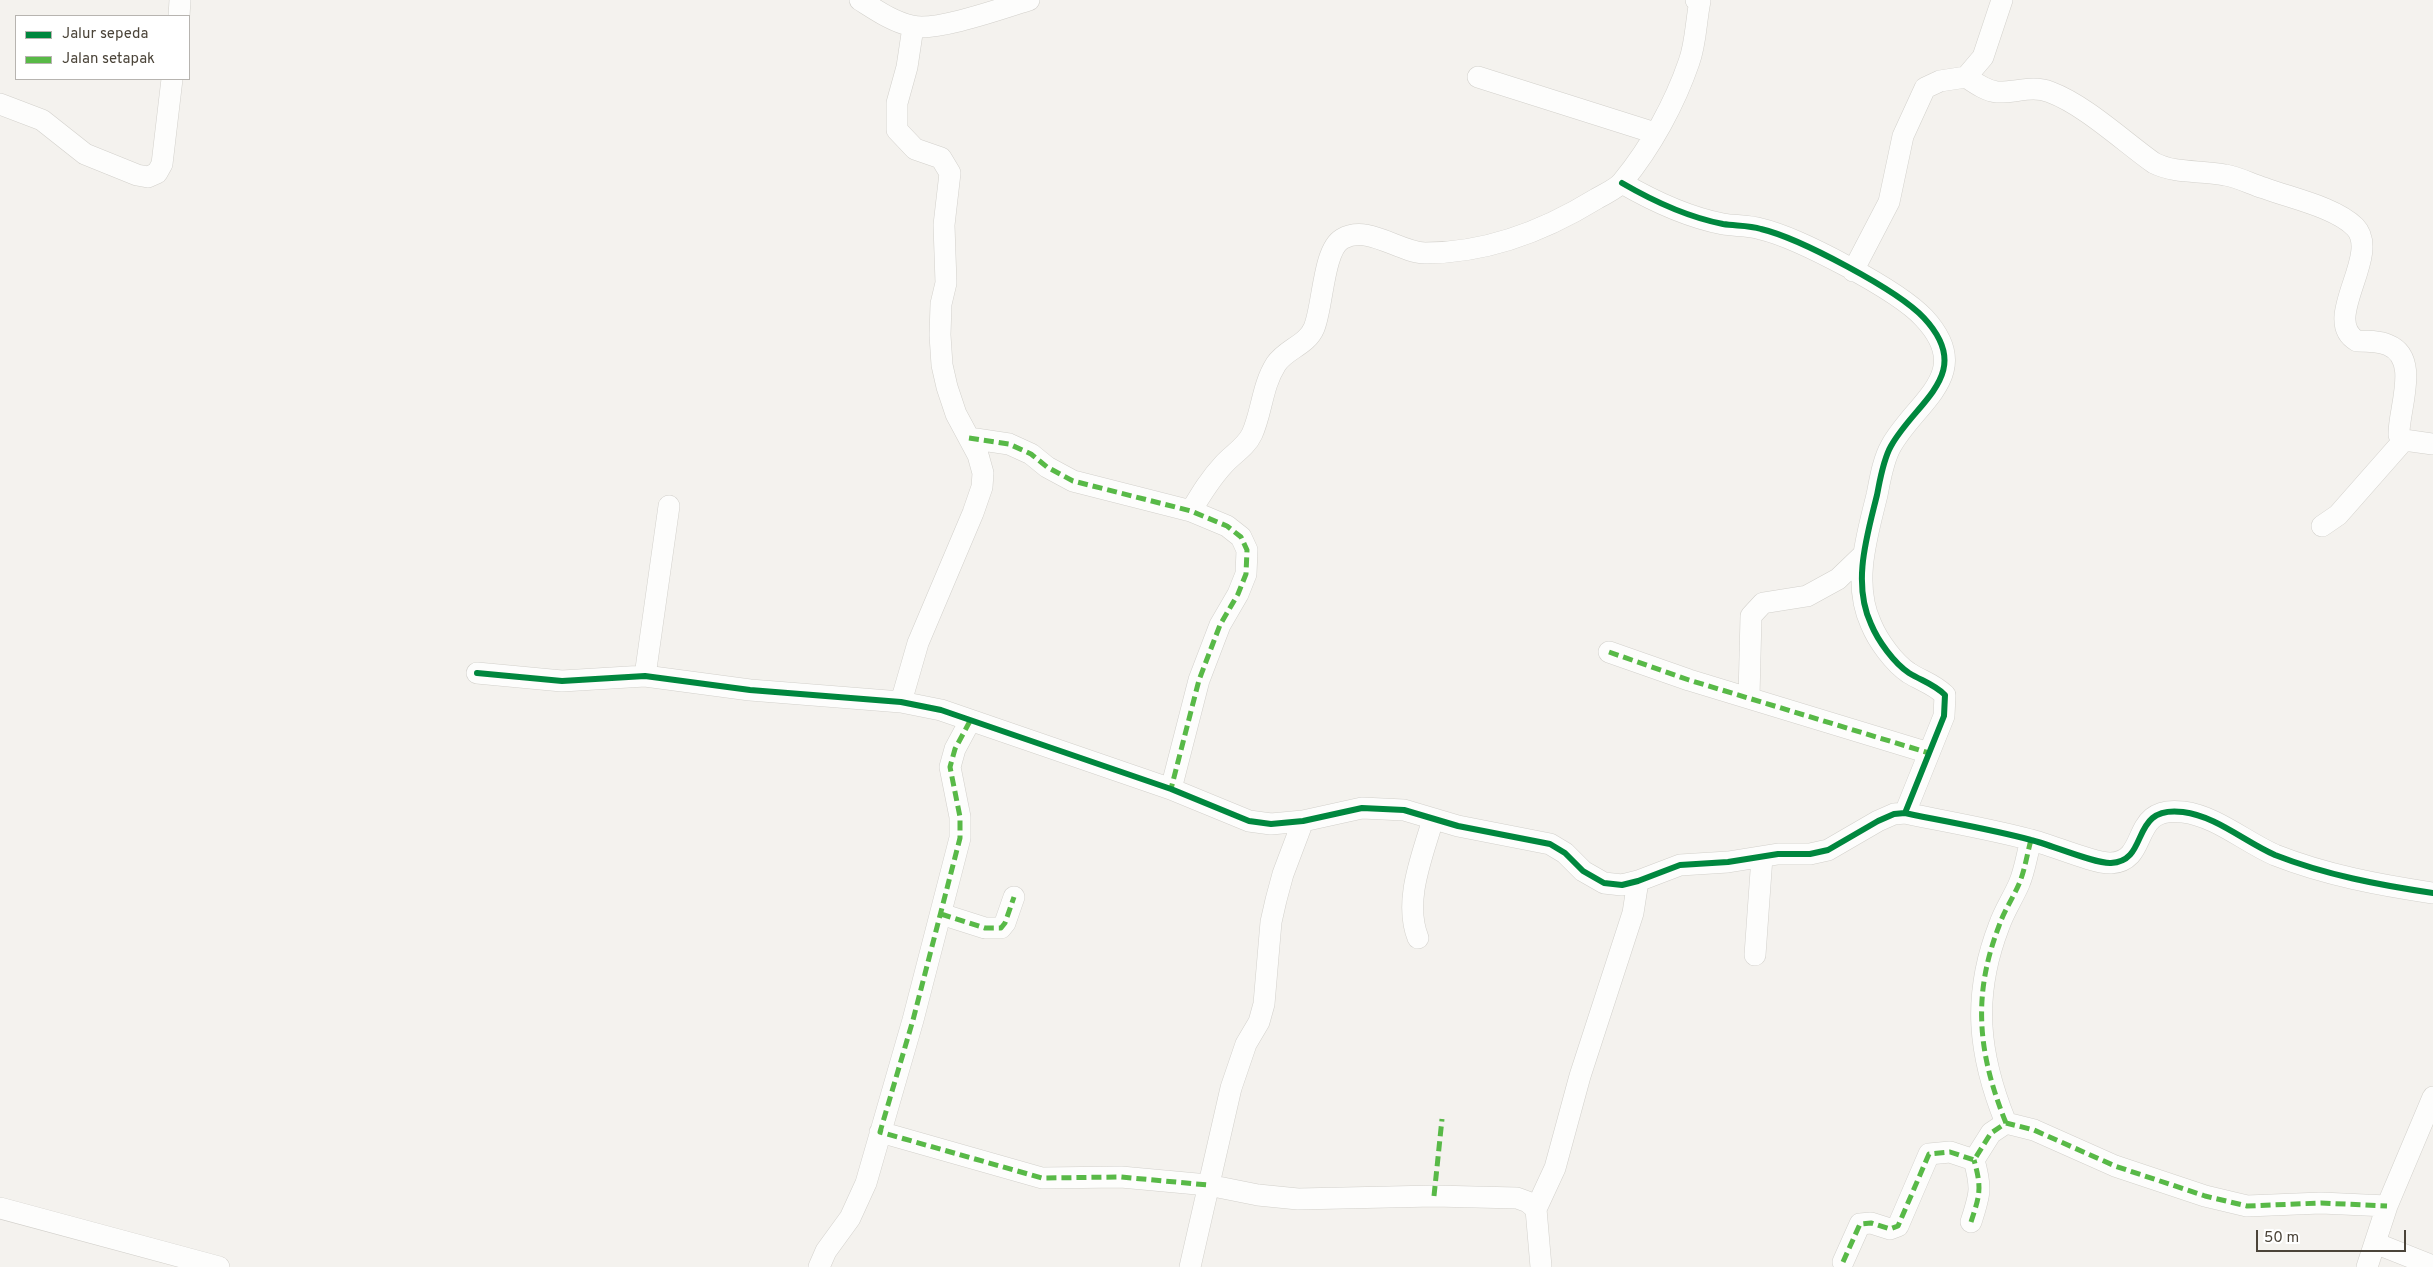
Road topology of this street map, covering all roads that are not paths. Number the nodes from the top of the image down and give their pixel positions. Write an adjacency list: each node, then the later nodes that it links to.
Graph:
1 (180, 0): 6 (street)
2 (860, 0): 7 (street)
3 (1028, 0): 7 (street)
4 (1698, 0): 12 (street)
5 (2002, 0): 9 (street)
6 (179, 15)
7 (913, 27): 15 (street)
8 (1478, 77): 12 (street)
9 (1966, 77): 14 (street); 16 (street)
10 (172, 80): 11 (street)
11 (0, 104)
12 (1655, 133): 13 (street)
13 (1622, 183): 14 (street); 19 (street)
14 (1853, 271): 21 (street)
15 (968, 438): 19 (street); 26 (street)
16 (2404, 440): 17 (street); 20 (street)
17 (2433, 444)
18 (669, 506): 24 (street)
19 (1191, 512): 29 (street)
20 (2322, 526)
21 (1863, 555): 25 (street); 28 (street)
22 (1609, 652): 25 (street)
23 (477, 672): 24 (street)
24 (645, 676): 26 (street)
25 (1749, 697): 28 (street)
26 (901, 702): 27 (street)
27 (970, 721): 29 (street); 38 (street)
28 (1929, 753): 30 (street)
29 (1171, 789): 32 (street)
30 (1905, 813): 33 (street); 34 (street)
31 (1433, 818): 32 (street); 35 (street); 39 (street)
32 (1303, 821): 45 (street)
33 (2031, 840): 36 (street); 42 (street)
34 (1762, 857): 35 (street); 40 (street)
35 (1638, 881): 48 (street)
36 (2433, 893)
37 (1014, 897): 38 (street)
38 (941, 914): 43 (street)
39 (1418, 938)
40 (1755, 955)
41 (2433, 1098): 46 (street)
42 (2006, 1123): 44 (street); 46 (street)
43 (880, 1132): 45 (street); 55 (street)
44 (1974, 1160): 49 (street); 52 (street)
45 (1208, 1185): 48 (street); 56 (street)
46 (2388, 1206): 50 (street)
47 (0, 1208): 51 (street)
48 (1536, 1210): 57 (street)
49 (1971, 1222)
50 (2375, 1243): 53 (street); 58 (street)
51 (157, 1259): 54 (street)
52 (1843, 1262)
53 (2433, 1266)
54 (219, 1267)
55 (819, 1267)
56 (1190, 1267)
57 (1541, 1267)
58 (2367, 1267)

